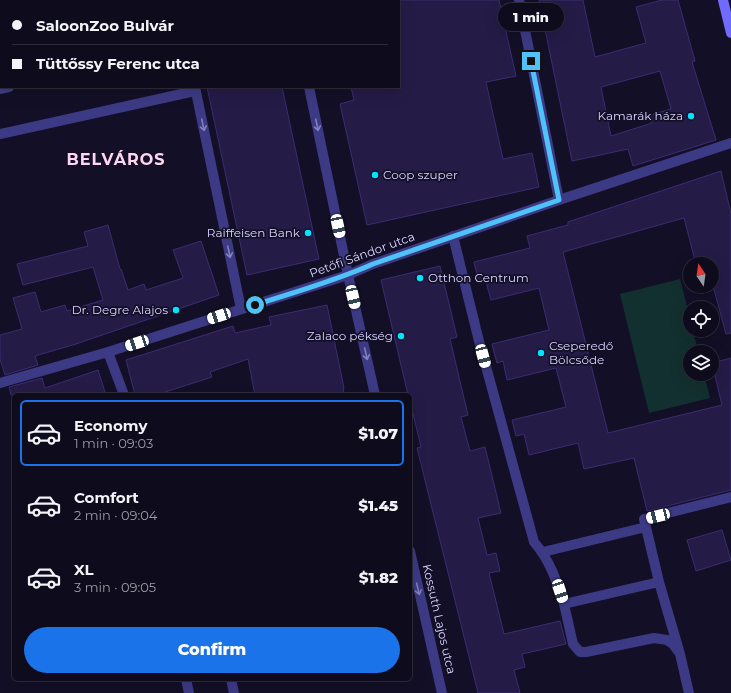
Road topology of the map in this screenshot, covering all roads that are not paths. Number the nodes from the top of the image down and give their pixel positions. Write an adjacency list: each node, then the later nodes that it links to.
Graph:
1 (519, 0): 8 (street)
2 (726, 1): 3 (main road)
3 (731, 33)
4 (309, 88): 10 (street, one-way to 10)
5 (195, 89): 6 (street); 11 (street, one-way to 11)
6 (0, 134)
7 (731, 143): 8 (street, Petőfi Sándor utca)
8 (559, 200): 9 (street, Petőfi Sándor utca)
9 (453, 236): 10 (street, Petőfi Sándor utca); 18 (street)
10 (348, 275): 11 (street, Petőfi Sándor utca); 15 (street, one-way to 15)
11 (241, 309): 12 (street, Petőfi Sándor utca)
12 (108, 352): 13 (street, Petőfi Sándor utca); 14 (street)
13 (0, 383)
14 (123, 393)
15 (375, 393)
16 (731, 497): 17 (street)
17 (646, 527): 18 (street); 20 (street)
18 (543, 552): 21 (street)
19 (412, 560): 27 (street, Kossuth Lajos utca, one-way to 27)
20 (659, 582): 21 (street); 22 (street)
21 (564, 604): 22 (street)
22 (680, 654): 28 (street)
23 (186, 681): 25 (street)
24 (231, 681): 26 (street)
25 (189, 693)
26 (234, 693)
27 (442, 693)
28 (689, 693)

